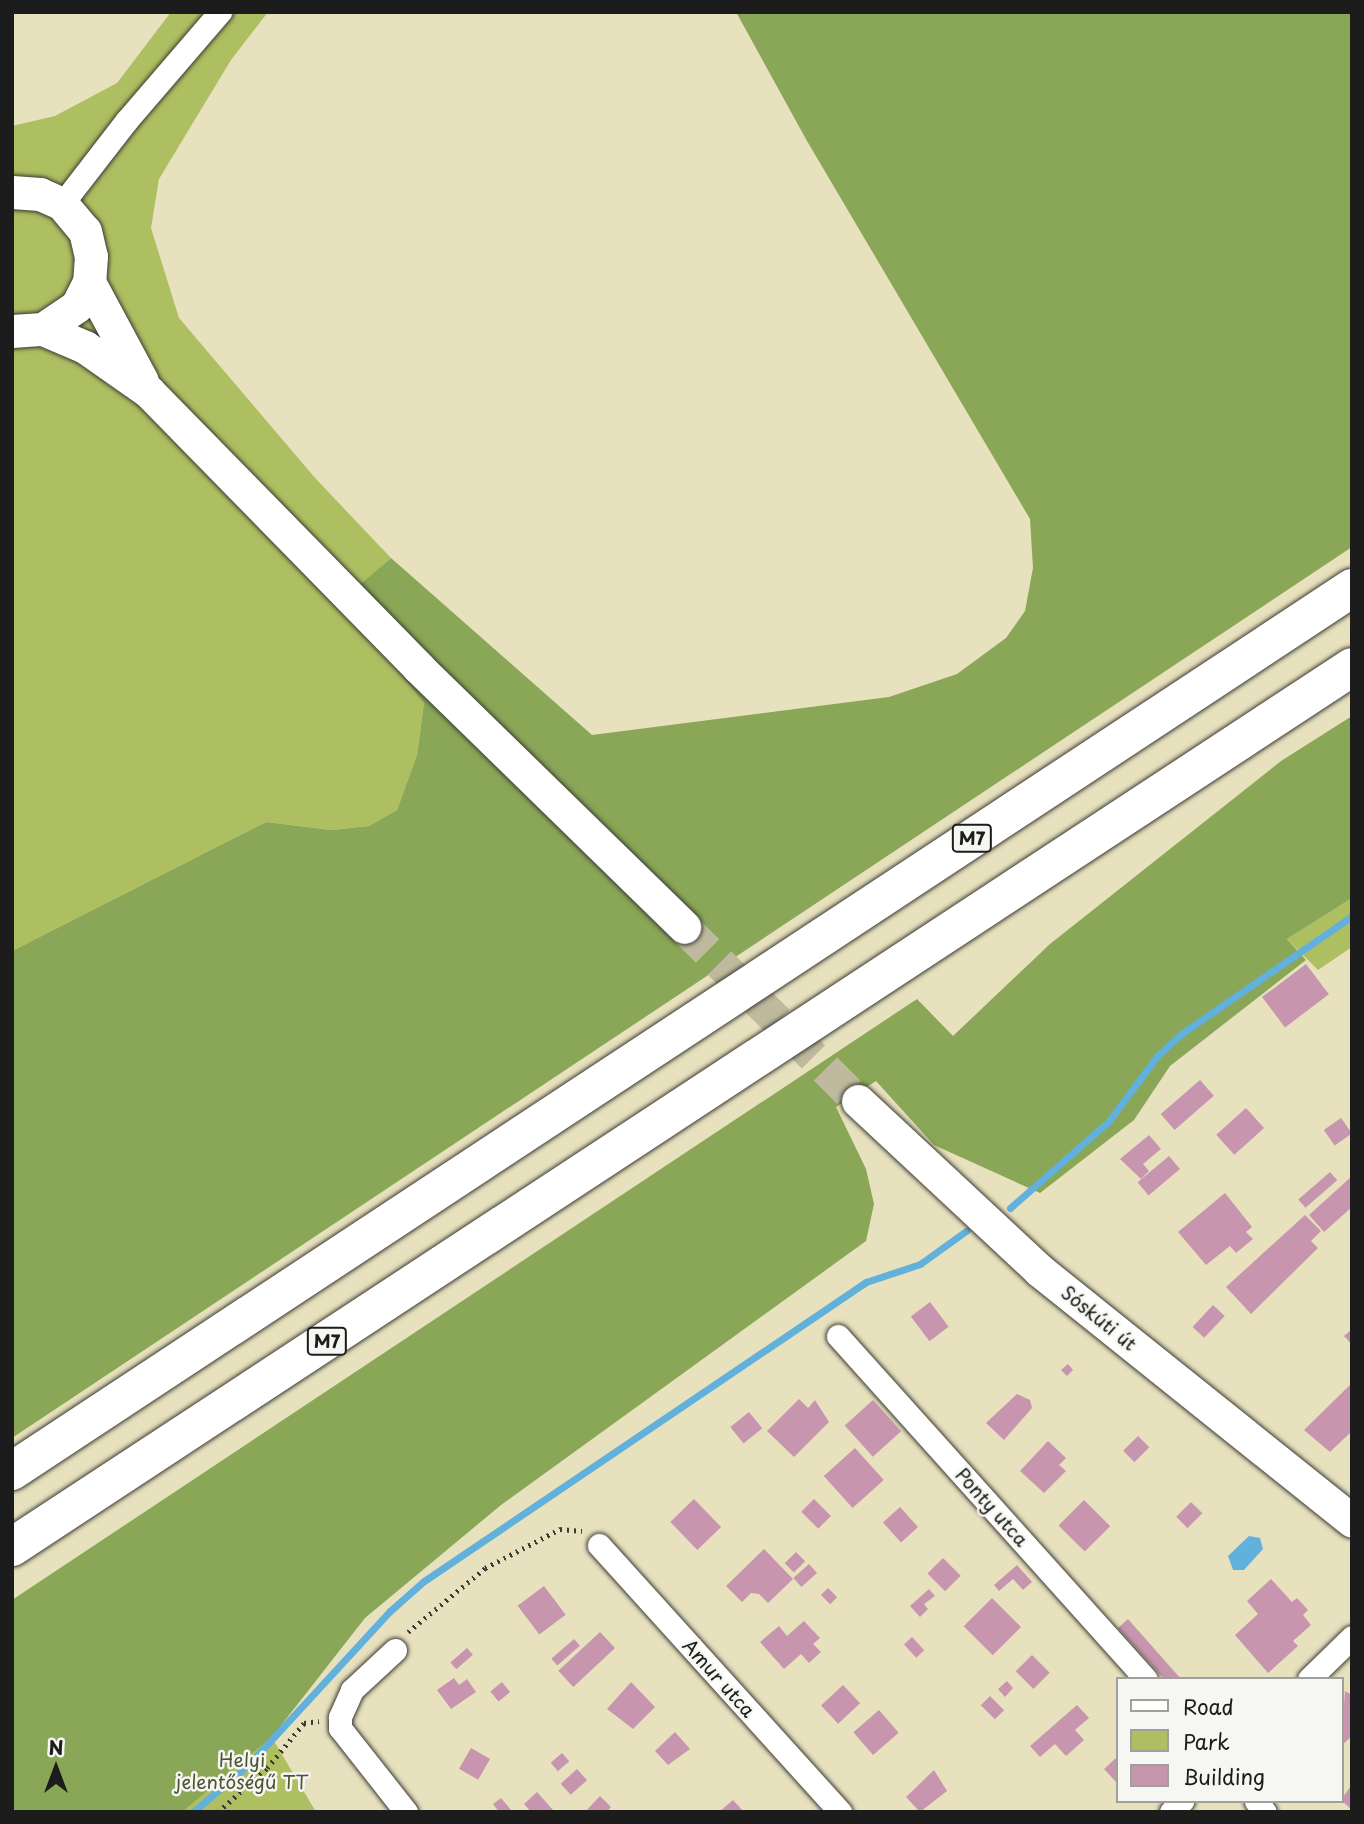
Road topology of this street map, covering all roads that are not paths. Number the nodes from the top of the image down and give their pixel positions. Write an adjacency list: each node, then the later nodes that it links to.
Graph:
1 (220, 12): 3 (street)
2 (12, 192): 3 (main road)
3 (62, 204): 4 (main road)
4 (89, 282): 5 (main road); 6 (main road)
5 (27, 330): 6 (main road)
6 (149, 392): 9 (main road)
7 (1352, 588): 12 (highway, M7)
8 (1352, 667): 15 (highway, M7)
9 (684, 927)
10 (858, 1101): 13 (main road, Sóskúti út)
11 (838, 1336): 18 (street, Ponty utca)
12 (12, 1471)
13 (1352, 1521)
14 (599, 1545): 21 (street, Amur utca)
15 (12, 1547)
16 (1352, 1637): 19 (street)
17 (395, 1650): 20 (street)
18 (1144, 1677)
19 (1311, 1677)
20 (406, 1812)
21 (840, 1812)

